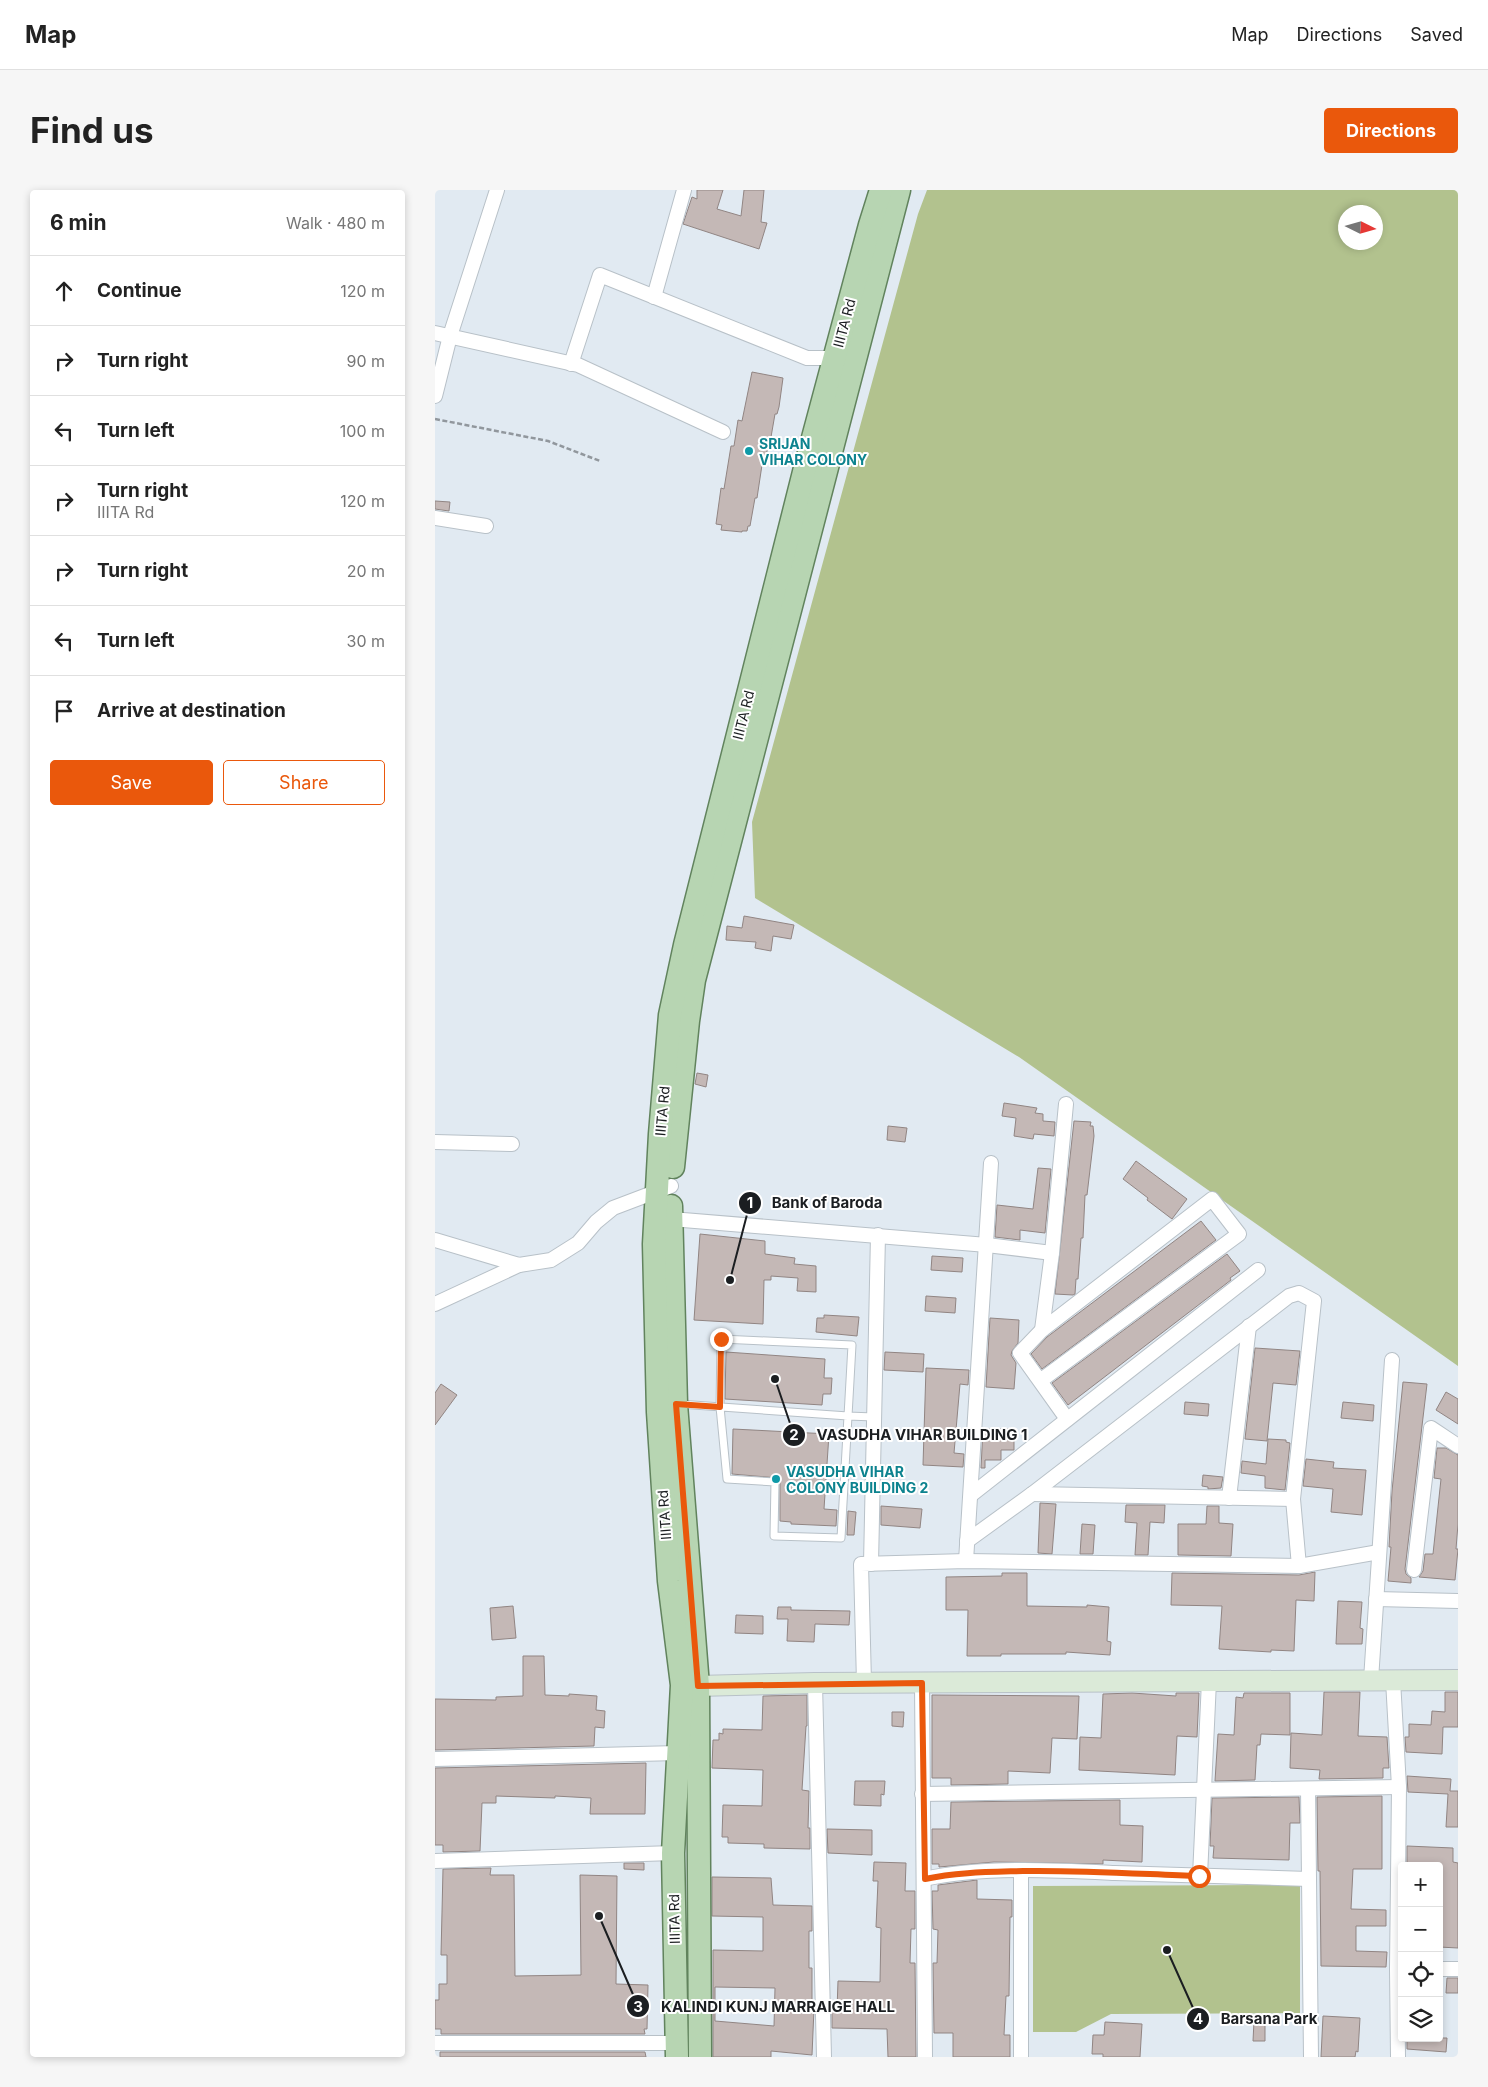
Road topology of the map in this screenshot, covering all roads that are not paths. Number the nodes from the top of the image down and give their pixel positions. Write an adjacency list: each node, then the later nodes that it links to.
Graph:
1 (497, 190): 7 (street)
2 (684, 190): 5 (street)
3 (881, 190): 8 (main road, IIITA Rd)
4 (899, 190): 14 (main road, IIITA Rd)
5 (654, 297): 8 (street); 9 (street)
6 (435, 333): 7 (street)
7 (450, 336): 9 (street); 10 (street)
8 (834, 358): 14 (main road, IIITA Rd)
9 (571, 364): 11 (street)
10 (435, 396)
11 (723, 432)
12 (435, 518): 13 (street)
13 (486, 526)
14 (693, 947): 19 (main road, IIITA Rd)
15 (1066, 1104): 24 (street)
16 (435, 1142): 17 (street)
17 (512, 1144)
18 (991, 1163): 23 (street)
19 (663, 1189): 20 (main road, IIITA Rd); 25 (street); 57 (main road, IIITA Rd)
20 (671, 1219): 21 (street); 32 (main road, IIITA Rd)
21 (878, 1235): 23 (street); 35 (street)
22 (435, 1240): 25 (street)
23 (987, 1245): 24 (street); 39 (street)
24 (1052, 1253): 29 (street)
25 (519, 1265): 27 (street)
26 (1258, 1270): 36 (street)
27 (435, 1304)
28 (1249, 1326): 38 (street); 40 (street); 41 (street)
29 (1042, 1330): 31 (street); 31 (street)
30 (1391, 1360): 43 (street)
31 (1040, 1381): 36 (street)
32 (676, 1404): 33 (lane); 57 (main road, IIITA Rd)
33 (720, 1407): 34 (lane); 34 (lane); 34 (lane)
34 (848, 1416): 35 (lane)
35 (874, 1416): 45 (street)
36 (1067, 1419): 39 (street)
37 (1458, 1446): 47 (street)
38 (1032, 1494): 40 (street); 42 (street)
39 (971, 1496): 42 (street)
40 (1229, 1498): 41 (street)
41 (1293, 1499): 46 (street)
42 (967, 1541): 44 (street)
43 (1379, 1552): 46 (street); 48 (street)
44 (966, 1561): 45 (street); 46 (street)
45 (871, 1564): 55 (street)
46 (1299, 1566)
47 (1414, 1570)
48 (1376, 1599): 49 (street); 50 (street)
49 (1458, 1601)
50 (1371, 1680): 51 (street); 53 (street)
51 (1393, 1680): 52 (street); 60 (street)
52 (1458, 1680)
53 (1209, 1681): 56 (street); 62 (street)
54 (815, 1683): 55 (street); 57 (street); 77 (street)
55 (864, 1683): 56 (street)
56 (922, 1683): 63 (street)
57 (690, 1686): 58 (main road, IIITA Rd); 76 (main road, IIITA Rd)
58 (678, 1753): 59 (street); 64 (main road, IIITA Rd)
59 (435, 1759)
60 (1399, 1787): 61 (street); 70 (street)
61 (1308, 1788): 62 (street); 69 (street)
62 (1204, 1790): 63 (street); 67 (street)
63 (922, 1794): 68 (street)
64 (673, 1853): 65 (street); 75 (main road, IIITA Rd)
65 (435, 1861)
66 (1021, 1871): 67 (street); 68 (street); 79 (street)
67 (1199, 1876): 69 (street)
68 (925, 1879): 78 (street)
69 (1309, 1879): 80 (street)
70 (1399, 1952)
71 (1443, 1969): 72 (street)
72 (1458, 1969)
73 (1399, 1997): 81 (street)
74 (435, 2044): 75 (street)
75 (676, 2050)
76 (700, 2057)
77 (824, 2057)
78 (925, 2057)
79 (1021, 2057)
80 (1311, 2057)
81 (1399, 2057)

